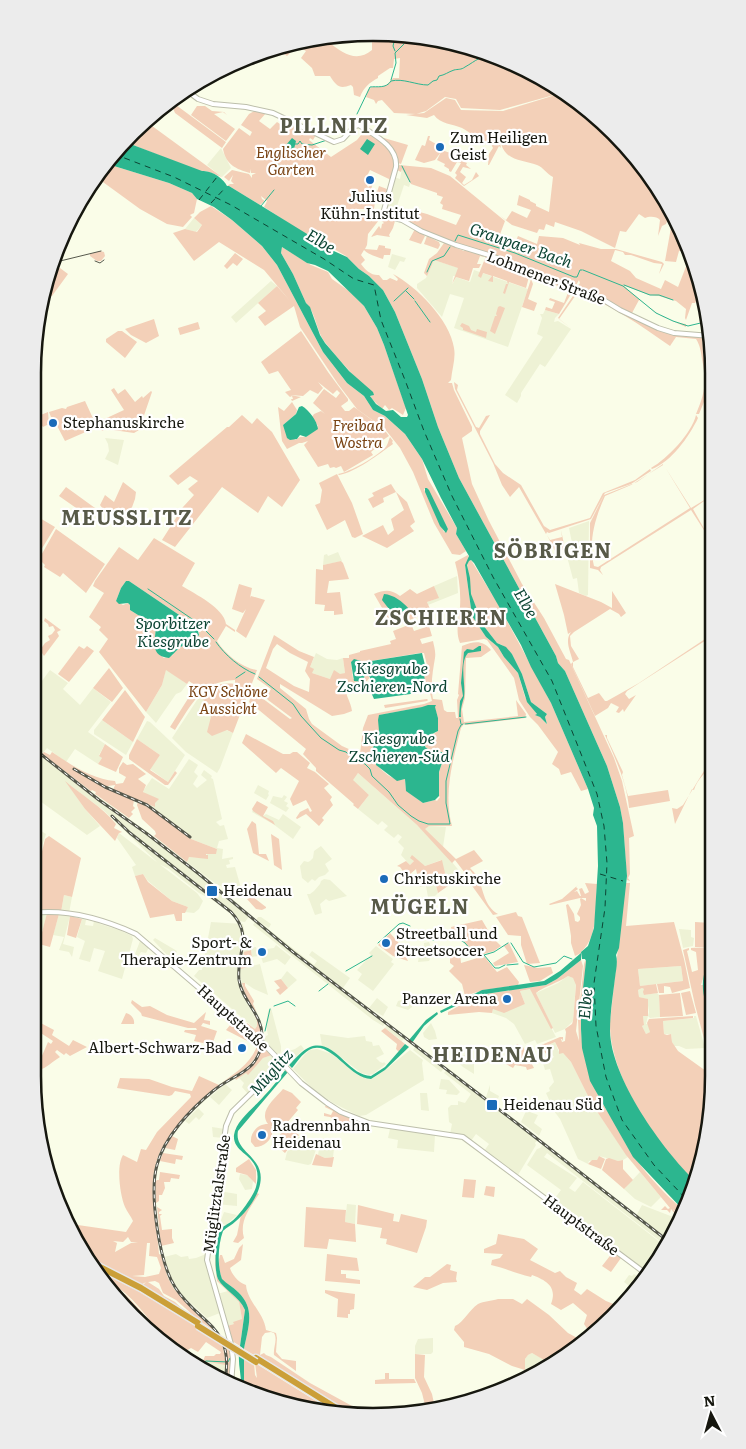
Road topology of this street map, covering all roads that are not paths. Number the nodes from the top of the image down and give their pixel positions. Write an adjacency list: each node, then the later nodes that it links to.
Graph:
1 (193, 95): 2 (main road, Lohmener Straße)
2 (703, 335)
3 (41, 913): 4 (main road, Hauptstraße)
4 (281, 1061): 6 (main road, Hauptstraße); 10 (main road, Müglitztalstraße)
5 (103, 1269): 8 (highway)
6 (642, 1270)
7 (107, 1273): 8 (highway)
8 (198, 1324): 9 (highway, bridge)
9 (256, 1360): 11 (highway); 12 (highway)
10 (231, 1376)
11 (324, 1404)
12 (331, 1405)

